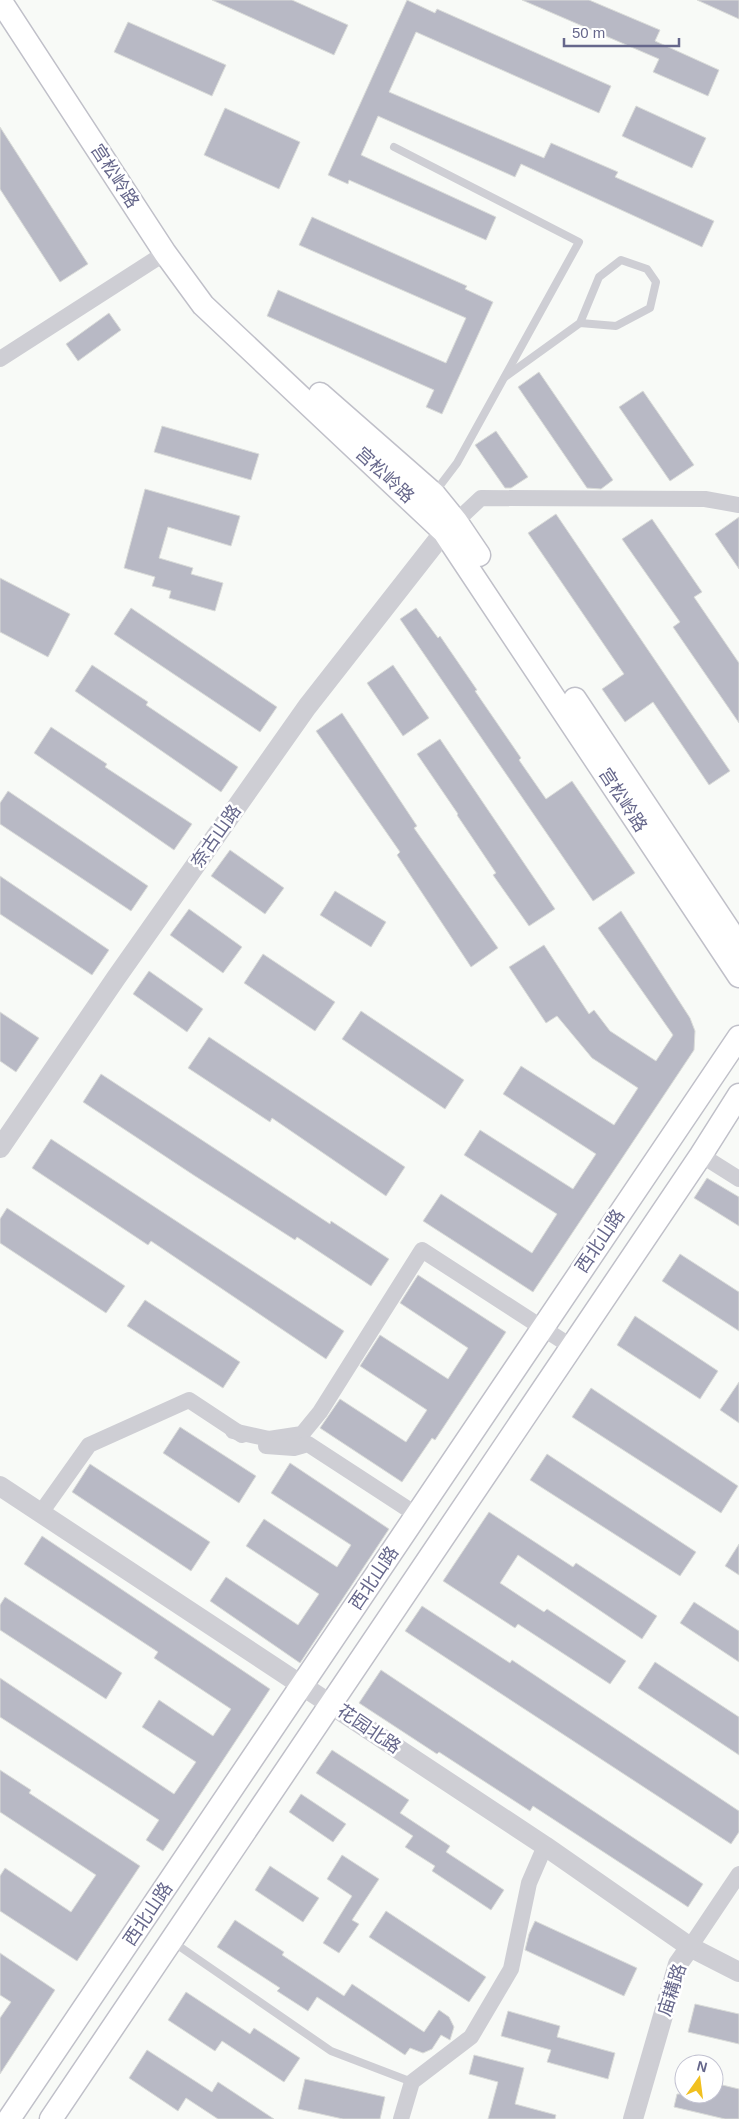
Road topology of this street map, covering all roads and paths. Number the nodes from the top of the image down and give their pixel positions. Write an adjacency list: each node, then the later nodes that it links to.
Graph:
1 (0, 0): 4 (main road, 宫松岭路)
2 (18, 0): 8 (main road)
3 (394, 146): 7 (lane)
4 (165, 253): 6 (street); 8 (main road, 宫松岭路)
5 (580, 324): 5 (lane); 7 (lane)
6 (0, 359)
7 (504, 378): 8 (lane)
8 (428, 502): 10 (main road, 宫松岭路)
9 (739, 505): 10 (street)
10 (450, 527): 11 (main road); 12 (main road, 宫松岭路); 15 (street, 奈古山路)
11 (739, 945)
12 (739, 976)
13 (739, 1037): 18 (main road, 西北山路)
14 (739, 1095): 16 (main road, 西北山路)
15 (0, 1148)
16 (701, 1155): 17 (street); 19 (main road, 西北山路)
17 (739, 1179)
18 (541, 1327): 19 (street); 20 (street); 23 (main road, 西北山路)
19 (572, 1347): 25 (main road, 西北山路)
20 (233, 1430): 22 (street); 23 (street)
21 (0, 1486): 22 (street, 花园北路)
22 (40, 1514): 24 (street, 花园北路)
23 (417, 1515): 24 (main road, 西北山路)
24 (302, 1684): 25 (street, 花园北路); 32 (main road, 西北山路)
25 (332, 1704): 26 (street, 花园北路); 28 (main road, 西北山路)
26 (545, 1846): 29 (street, 花园北路); 31 (street)
27 (739, 1874): 29 (street, 庙耩路)
28 (171, 1941): 31 (lane); 33 (main road, 西北山路)
29 (690, 1947): 30 (street, 花园北路); 35 (street, 庙耩路)
30 (739, 1972)
31 (412, 2082): 34 (street)
32 (9, 2119)
33 (51, 2119)
34 (401, 2119)
35 (633, 2119)

